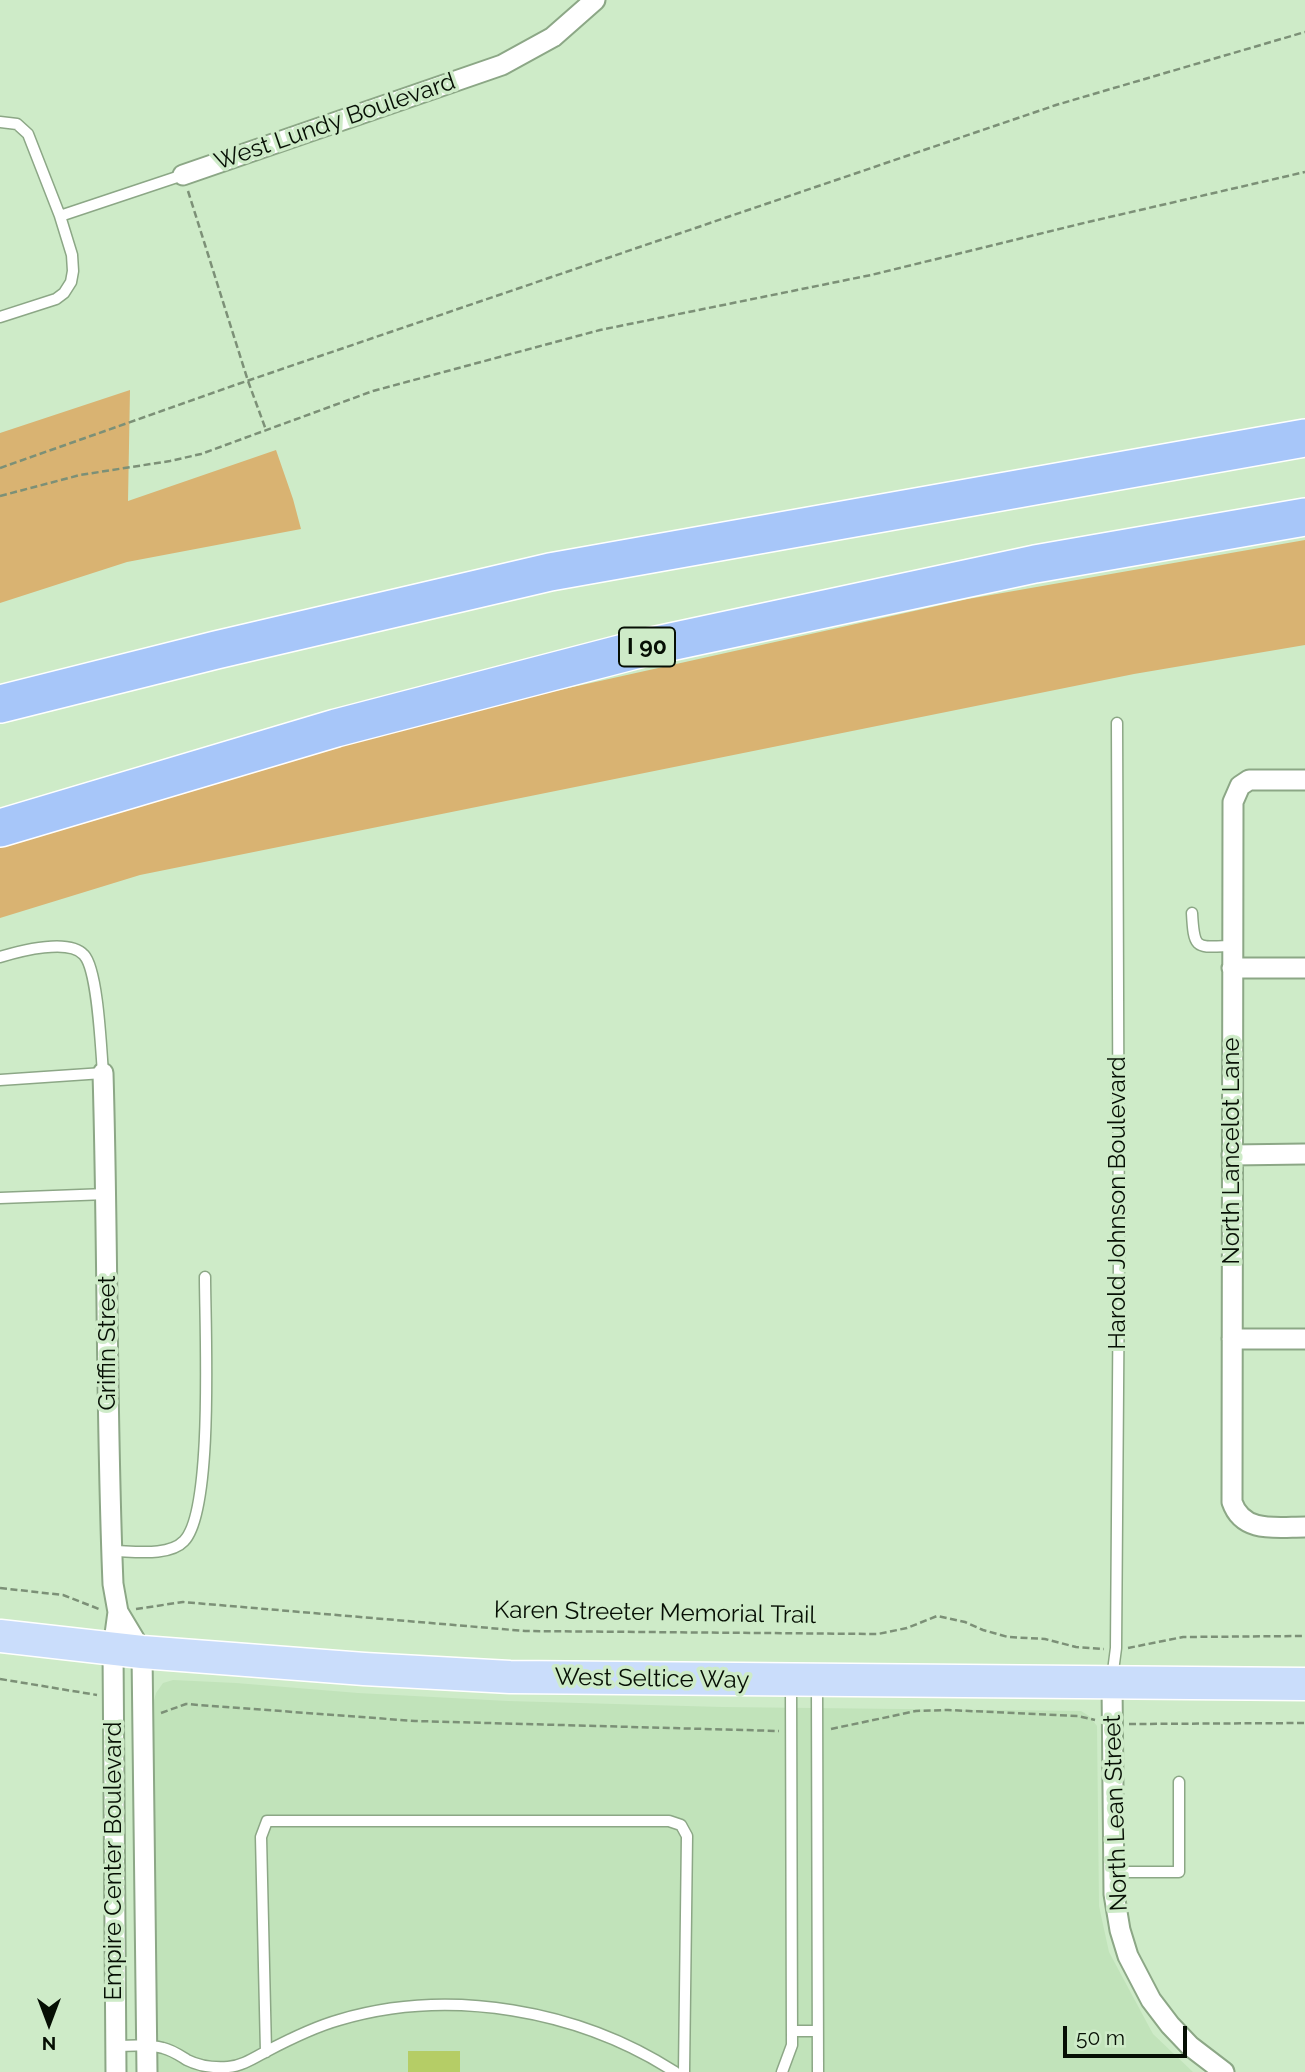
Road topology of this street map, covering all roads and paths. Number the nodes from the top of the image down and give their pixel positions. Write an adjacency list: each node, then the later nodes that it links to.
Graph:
1 (595, 0): 5 (street, West Lundy Boulevard)
2 (1305, 32): 8 (path)
3 (0, 122): 6 (lane)
4 (1305, 172): 9 (path)
5 (183, 175): 6 (lane, West Lundy Boulevard); 8 (path)
6 (60, 216): 7 (lane)
7 (0, 317)
8 (248, 381): 9 (path); 11 (path)
9 (266, 429): 12 (path)
10 (1305, 438): 14 (highway)
11 (0, 468)
12 (0, 496)
13 (1305, 517): 17 (highway, I 90)
14 (0, 704)
15 (1116, 723): 38 (lane, Harold Johnson Boulevard)
16 (1305, 780): 19 (street, North Lancelot Lane)
17 (0, 828)
18 (1192, 913): 19 (lane)
19 (1232, 946): 21 (street, North Lancelot Lane)
20 (0, 957): 23 (lane)
21 (1232, 968): 22 (street); 26 (street, North Lancelot Lane)
22 (1305, 968)
23 (103, 1073): 24 (lane); 27 (street, Griffin Street)
24 (0, 1080)
25 (1305, 1154): 26 (street)
26 (1232, 1155): 30 (street, North Lancelot Lane)
27 (107, 1194): 28 (lane); 33 (street, Griffin Street)
28 (0, 1198)
29 (205, 1277): 33 (lane)
30 (1232, 1339): 31 (street); 32 (street, North Lancelot Lane)
31 (1305, 1339)
32 (1305, 1527)
33 (112, 1551): 35 (street, Griffin Street)
34 (0, 1588): 35 (path, Karen Streeter Memorial Trail)
35 (118, 1612): 38 (path, Karen Streeter Memorial Trail); 39 (street, Griffin Street); 39 (street, Griffin Street)
36 (0, 1636): 39 (main road, West Seltice Way)
37 (1305, 1636): 38 (path, Karen Streeter Memorial Trail)
38 (1116, 1648): 42 (lane, Harold Johnson Boulevard)
39 (127, 1651): 41 (main road, West Seltice Way); 44 (street, Empire Center Boulevard); 45 (street, Empire Center Boulevard)
40 (0, 1679): 44 (path)
41 (804, 1680): 42 (main road, West Seltice Way); 54 (lane); 55 (lane)
42 (1112, 1683): 43 (main road, West Seltice Way); 47 (street, North Lean Street)
43 (1305, 1684)
44 (113, 1698): 50 (street, Empire Center Boulevard)
45 (143, 1720): 49 (path); 51 (street, Empire Center Boulevard)
46 (1305, 1723): 47 (path)
47 (1113, 1724): 48 (path); 53 (street, North Lean Street)
48 (827, 1729)
49 (778, 1731)
50 (113, 1748): 51 (street); 56 (street, Empire Center Boulevard)
51 (143, 1748): 57 (street, Empire Center Boulevard)
52 (1179, 1782): 53 (lane)
53 (1113, 1872): 66 (street, North Lean Street)
54 (792, 2031): 55 (lane); 64 (lane)
55 (817, 2031): 65 (lane)
56 (116, 2046): 57 (lane); 60 (street, Empire Center Boulevard)
57 (146, 2046): 59 (lane); 61 (street, Empire Center Boulevard)
58 (266, 2052): 59 (lane); 62 (lane); 63 (lane)
59 (212, 2069)
60 (116, 2072)
61 (147, 2072)
62 (675, 2072)
63 (684, 2072)
64 (782, 2072)
65 (818, 2072)
66 (1224, 2072)

